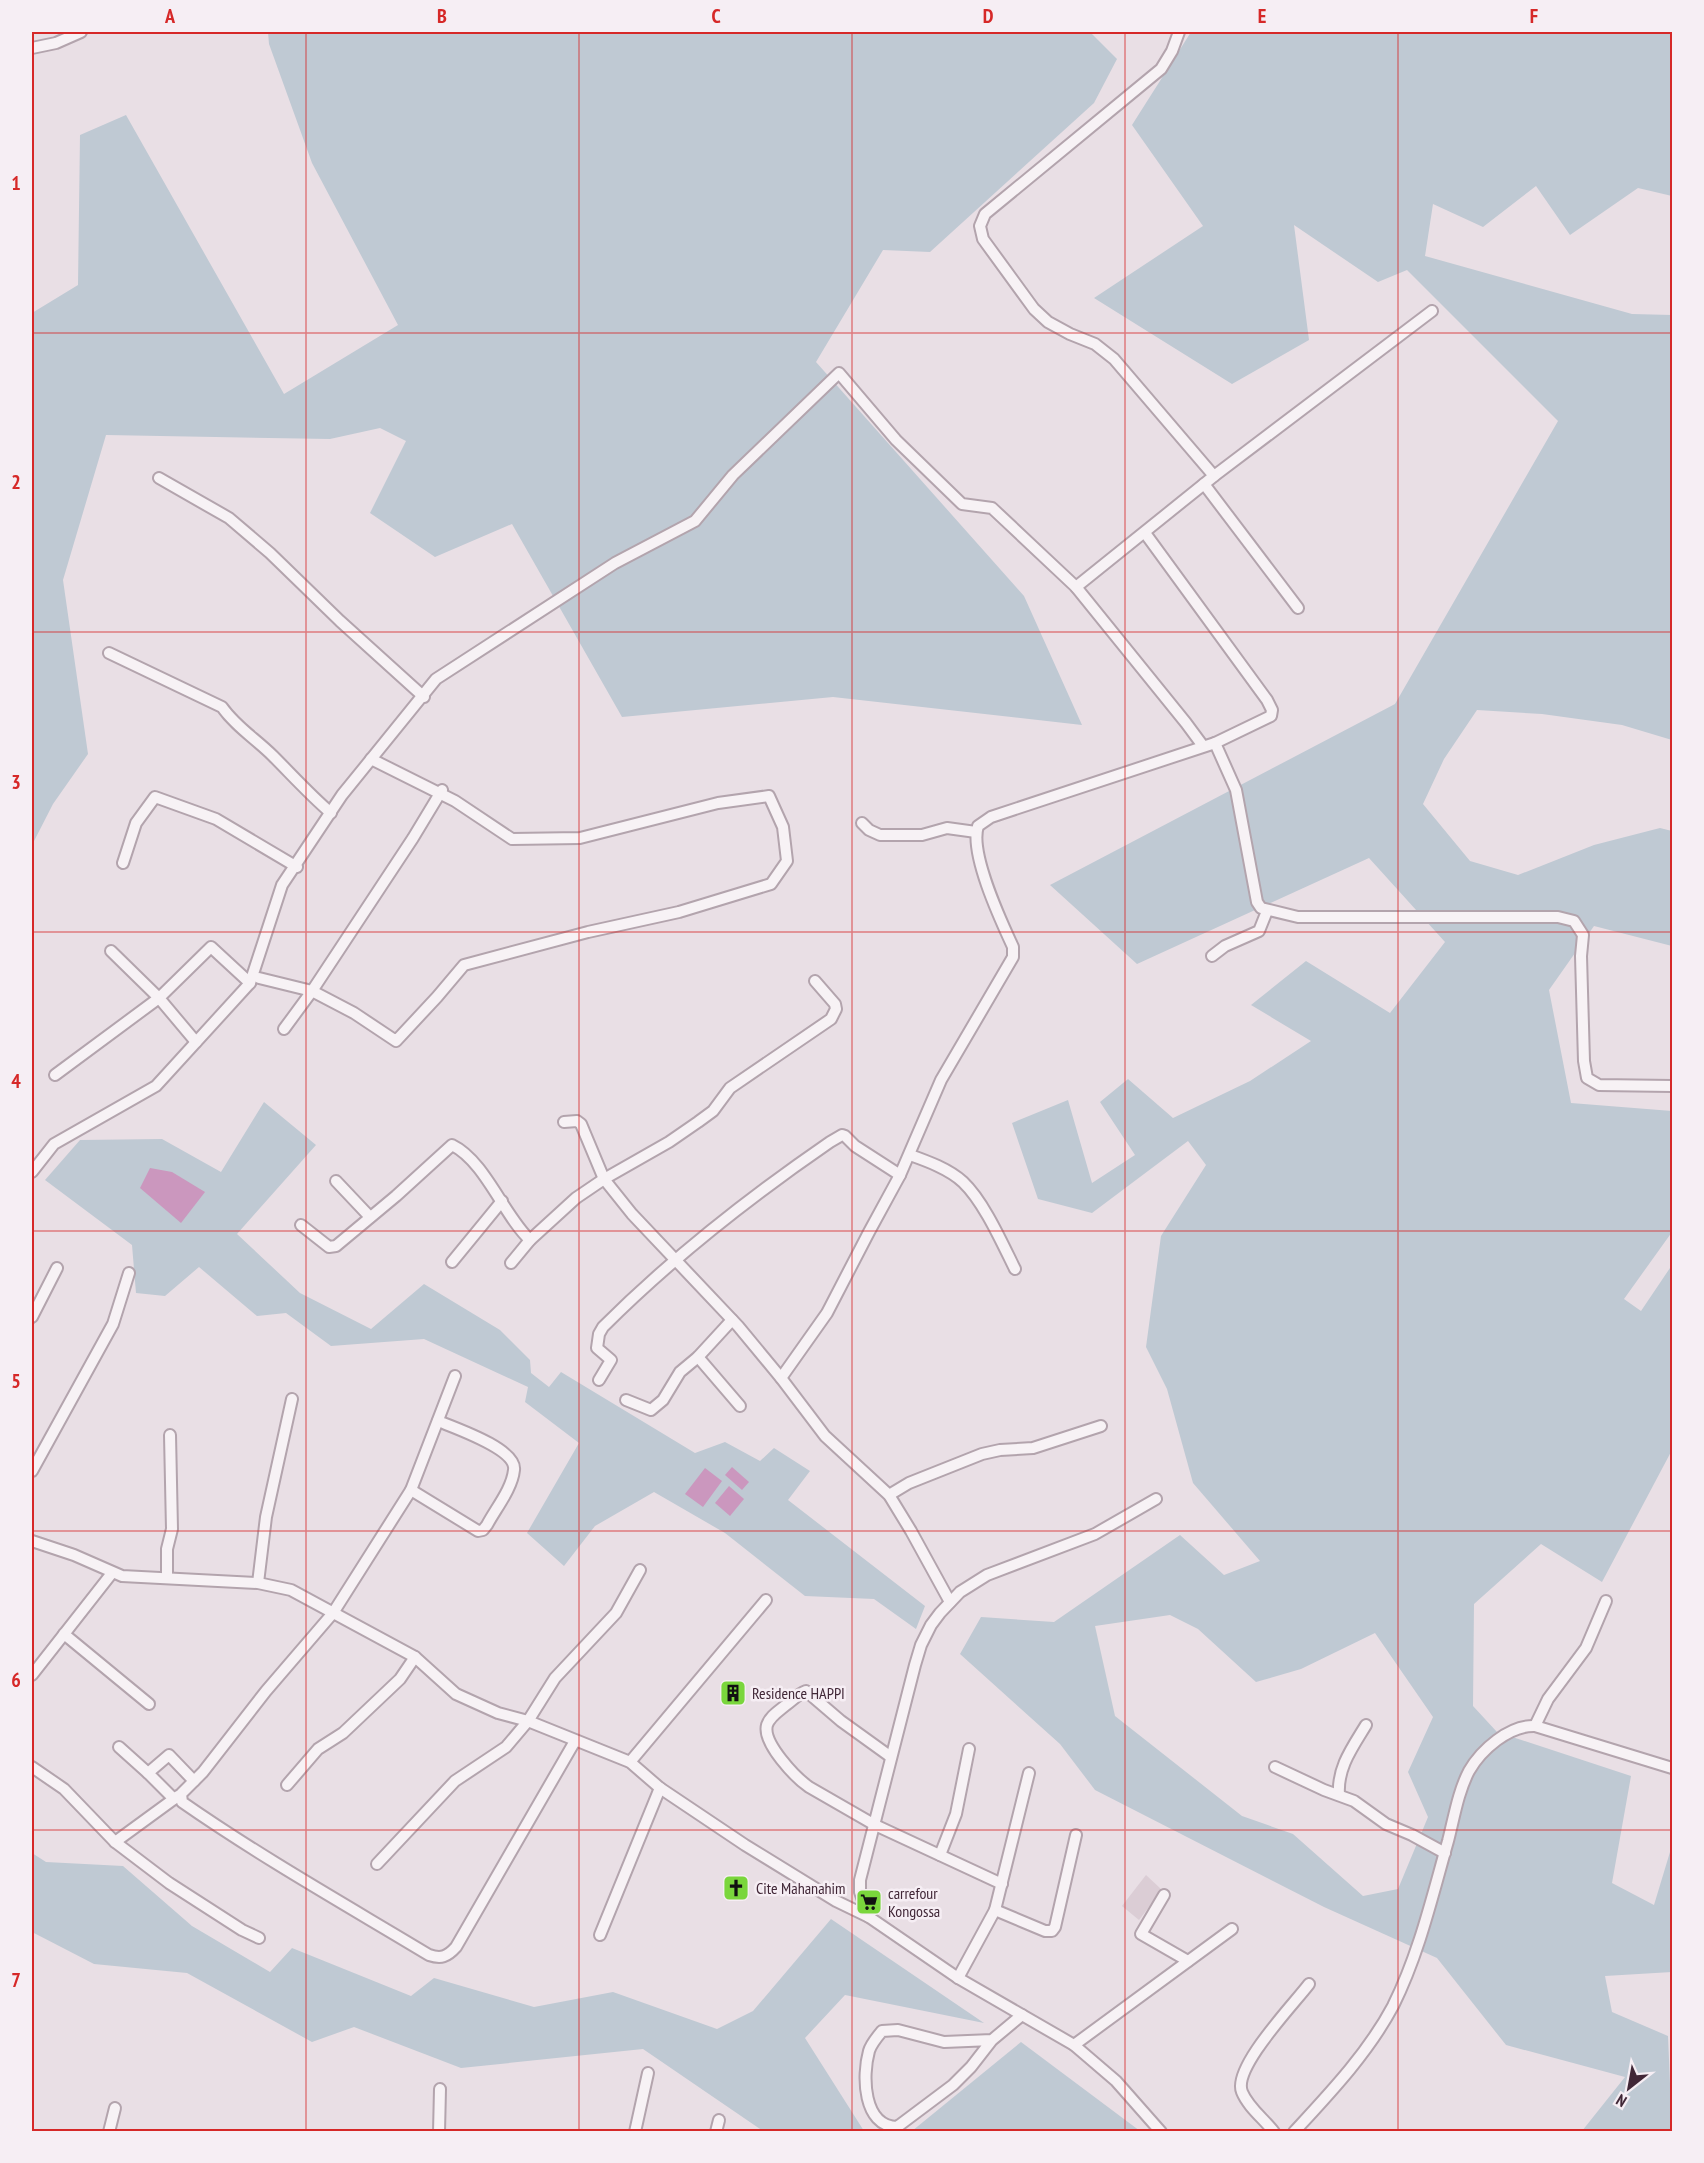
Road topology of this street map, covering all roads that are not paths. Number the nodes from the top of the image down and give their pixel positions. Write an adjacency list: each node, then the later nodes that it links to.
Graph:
1 (81, 32): 3 (street)
2 (1179, 32): 5 (street)
3 (32, 48)
4 (1432, 311): 5 (street)
5 (1214, 476): 7 (street)
6 (159, 478): 12 (street)
7 (1204, 484): 8 (street); 10 (street)
8 (1145, 533): 9 (street); 13 (street)
9 (1076, 588): 12 (street); 14 (street)
10 (1298, 608)
11 (109, 653): 17 (street)
12 (423, 697): 15 (street)
13 (1215, 743): 14 (street); 22 (street)
14 (1203, 746): 19 (street)
15 (371, 759): 16 (street); 17 (street)
16 (441, 792): 27 (street); 27 (street)
17 (331, 813): 21 (street)
18 (862, 823): 19 (street)
19 (976, 832): 34 (street)
20 (123, 863): 21 (street)
21 (296, 867): 25 (street)
22 (1267, 911): 24 (street); 32 (street)
23 (111, 951): 28 (street)
24 (1212, 956)
25 (254, 980): 27 (street); 28 (street); 30 (street)
26 (815, 981): 37 (street)
27 (312, 991): 29 (street)
28 (159, 998): 30 (street); 31 (street)
29 (284, 1029)
30 (196, 1042): 35 (street)
31 (54, 1075)
32 (1672, 1086)
33 (564, 1122): 37 (street)
34 (910, 1155): 36 (street); 47 (street)
35 (32, 1172)
36 (900, 1175): 43 (street); 53 (street)
37 (604, 1179): 42 (street); 43 (street)
38 (336, 1181): 40 (street)
39 (502, 1201): 40 (street); 42 (street); 44 (street)
40 (370, 1216): 41 (street)
41 (301, 1225)
42 (530, 1240): 45 (street)
43 (675, 1261): 50 (street); 54 (street)
44 (452, 1262)
45 (511, 1263)
46 (57, 1268): 49 (street)
47 (1015, 1269)
48 (129, 1273): 61 (street)
49 (32, 1317)
50 (732, 1320): 51 (street); 53 (street)
51 (698, 1357): 56 (street); 57 (street)
52 (455, 1376): 58 (street)
53 (781, 1378): 63 (street)
54 (599, 1380)
55 (292, 1399): 69 (street)
56 (626, 1400)
57 (740, 1406)
58 (438, 1421): 62 (street); 62 (street)
59 (1101, 1426): 63 (street)
60 (170, 1435): 68 (street)
61 (32, 1471)
62 (411, 1490): 73 (street)
63 (889, 1495): 72 (street)
64 (1156, 1499): 72 (street)
65 (32, 1541): 67 (street)
66 (640, 1570): 78 (street)
67 (112, 1573): 68 (street); 74 (street)
68 (167, 1578): 69 (street)
69 (258, 1583): 73 (street)
70 (766, 1600): 85 (street)
71 (1606, 1601): 80 (street)
72 (950, 1602): 84 (street)
73 (333, 1612): 75 (street); 91 (street)
74 (64, 1634): 76 (street); 77 (street)
75 (415, 1657): 78 (street); 92 (street)
76 (32, 1675)
77 (149, 1704)
78 (528, 1721): 81 (street); 101 (street)
79 (1366, 1725): 94 (street)
80 (1535, 1726): 88 (street); 99 (street)
81 (575, 1741): 85 (street); 95 (street)
82 (119, 1747): 89 (street)
83 (969, 1749): 100 (street)
84 (891, 1757): 96 (street); 96 (street)
85 (630, 1762): 93 (street)
86 (32, 1767): 98 (street)
87 (1275, 1767): 94 (street)
88 (1672, 1768)
89 (148, 1773): 91 (street); 95 (street)
90 (1029, 1773): 102 (street)
91 (194, 1781): 95 (street)
92 (287, 1785)
93 (660, 1788): 105 (street); 107 (street)
94 (1339, 1795): 99 (street)
95 (178, 1797): 98 (street)
96 (875, 1826): 100 (street); 105 (street)
97 (1076, 1835): 104 (street)
98 (115, 1842): 108 (street)
99 (1444, 1853): 125 (street)
100 (940, 1856): 102 (street)
101 (377, 1864)
102 (1002, 1884): 104 (street)
103 (1164, 1895): 109 (street)
104 (995, 1910): 110 (street)
105 (869, 1917): 110 (street)
106 (1232, 1929): 109 (street)
107 (600, 1935)
108 (259, 1938)
109 (1188, 1961): 114 (street)
110 (958, 1978): 112 (street)
111 (1310, 1984): 124 (street)
112 (1022, 2015): 113 (street); 114 (street)
113 (992, 2040): 113 (street)
114 (1074, 2045): 123 (street)
115 (648, 2073): 121 (street)
116 (440, 2089): 120 (street)
117 (115, 2108): 119 (street)
118 (719, 2120): 122 (street)
119 (110, 2132)
120 (439, 2132)
121 (635, 2132)
122 (716, 2132)
123 (1161, 2132)
124 (1274, 2132)
125 (1294, 2132)

